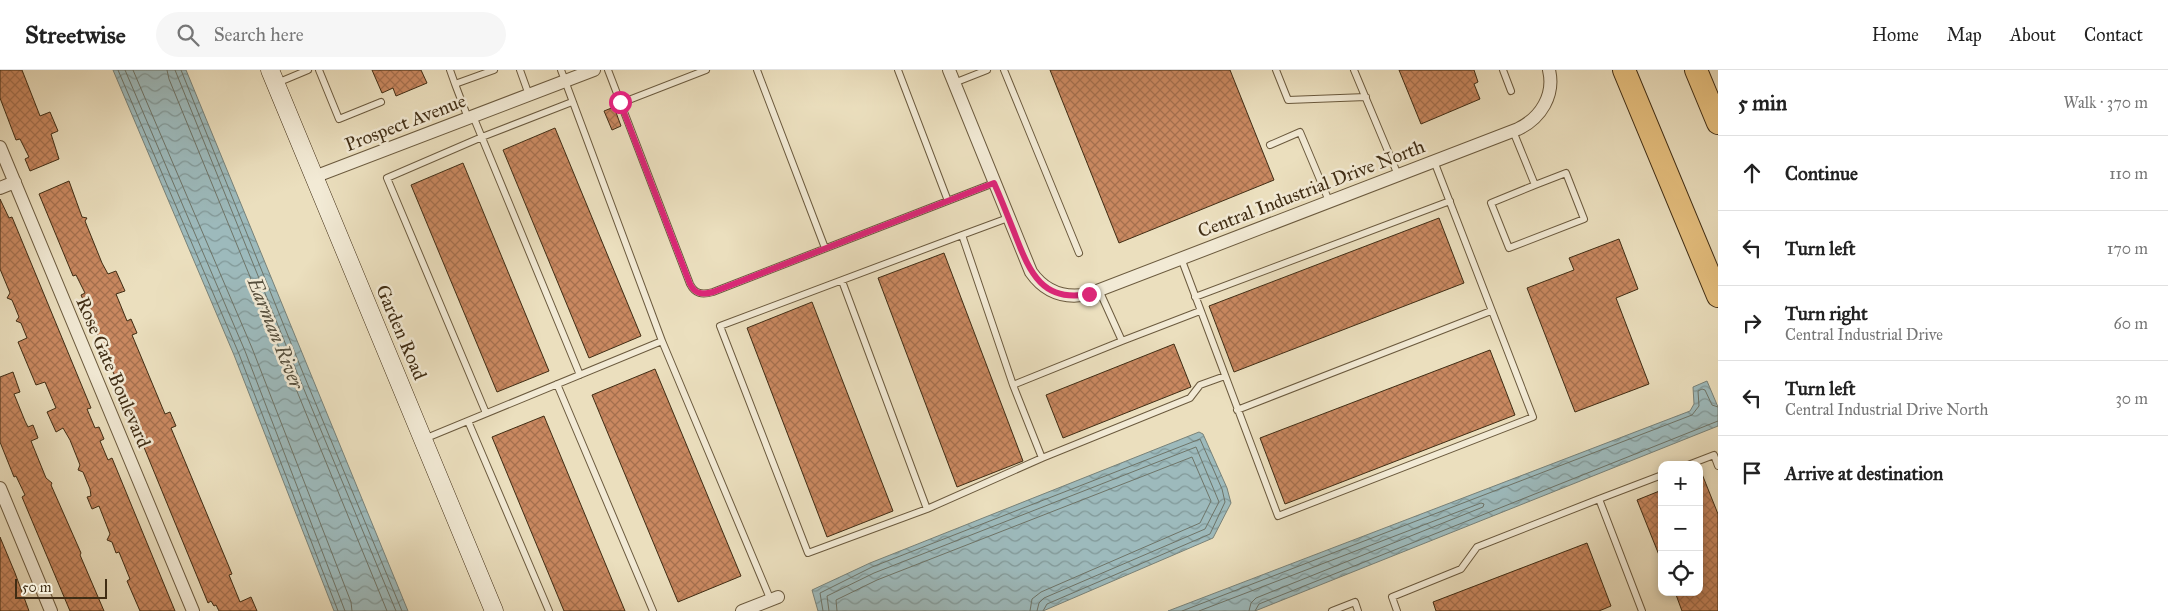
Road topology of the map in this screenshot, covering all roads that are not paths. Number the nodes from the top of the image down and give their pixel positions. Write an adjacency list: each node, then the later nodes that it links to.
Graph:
1 (308, 70): 21 (lane)
2 (319, 70): 27 (lane)
3 (450, 70): 23 (lane)
4 (494, 70): 23 (lane)
5 (520, 70): 25 (lane)
6 (594, 70): 20 (street, Prospect Avenue)
7 (608, 70): 29 (lane)
8 (706, 70): 29 (lane)
9 (757, 70): 48 (lane)
10 (898, 70): 43 (lane)
11 (949, 70): 22 (street)
12 (987, 70): 22 (lane)
13 (1004, 70): 49 (lane)
14 (1276, 70): 26 (lane)
15 (1354, 70): 26 (lane)
16 (1503, 70): 24 (lane)
17 (1624, 70): 53 (highway)
18 (1696, 70): 31 (highway)
19 (1550, 72): 32 (street, Central Industrial Drive North)
20 (562, 76): 25 (street, Prospect Avenue); 28 (lane)
21 (273, 77): 38 (street, Garden Road)
22 (954, 83): 40 (street)
23 (455, 84): 30 (lane)
24 (1511, 91)
25 (529, 95): 30 (street, Prospect Avenue)
26 (1366, 98): 37 (lane)
27 (381, 102)
28 (572, 102): 33 (lane); 57 (lane)
29 (620, 102): 48 (lane)
30 (470, 117): 33 (lane); 38 (street, Prospect Avenue)
31 (1718, 123)
32 (1513, 131): 36 (street, Central Industrial Drive North); 41 (lane)
33 (482, 137): 59 (lane); 64 (lane)
34 (1270, 145): 44 (lane)
35 (0, 146): 39 (street, Rose Gate Boulevard)
36 (1434, 161): 37 (street, Central Industrial Drive North); 45 (lane)
37 (1398, 175): 44 (street, Central Industrial Drive North)
38 (314, 177): 66 (street, Garden Road)
39 (15, 182): 42 (street); 76 (street, Rose Gate Boulevard)
40 (994, 183): 43 (lane); 46 (street)
41 (1535, 186): 41 (lane)
42 (0, 188)
43 (948, 201): 48 (lane)
44 (1329, 201): 50 (street, Central Industrial Drive North)
45 (1450, 201): 54 (lane); 55 (lane)
46 (1008, 218): 47 (lane); 52 (street, Central Industrial Drive North)
47 (962, 235): 51 (lane); 62 (lane)
48 (825, 248)
49 (1079, 253)
50 (1181, 258): 52 (street, Central Industrial Drive North); 54 (lane)
51 (842, 281): 73 (lane); 73 (lane)
52 (1099, 290): 58 (lane)
53 (1718, 296)
54 (1195, 297): 56 (lane)
55 (1491, 311): 63 (lane); 63 (lane)
56 (1200, 312): 58 (lane); 60 (lane)
57 (662, 341): 59 (lane); 74 (lane)
58 (1122, 341): 62 (lane)
59 (580, 375): 61 (lane)
60 (1225, 376): 63 (lane); 67 (lane)
61 (557, 384): 64 (lane); 79 (lane)
62 (1013, 385): 67 (lane)
63 (1237, 410)
64 (486, 413): 65 (lane)
65 (468, 421): 66 (lane); 78 (lane)
66 (423, 439): 77 (street, Garden Road)
67 (1042, 458): 73 (lane)
68 (1698, 461): 69 (lane)
69 (1718, 466)
70 (1658, 477): 72 (lane)
71 (0, 488): 75 (street)
72 (1599, 499): 83 (lane); 84 (lane)
73 (927, 509)
74 (772, 599): 80 (street)
75 (51, 611)
76 (193, 611)
77 (494, 611)
78 (549, 611)
79 (653, 611)
80 (742, 611)
81 (1332, 611): 82 (lane)
82 (1358, 611)
83 (1397, 611)
84 (1642, 611)

